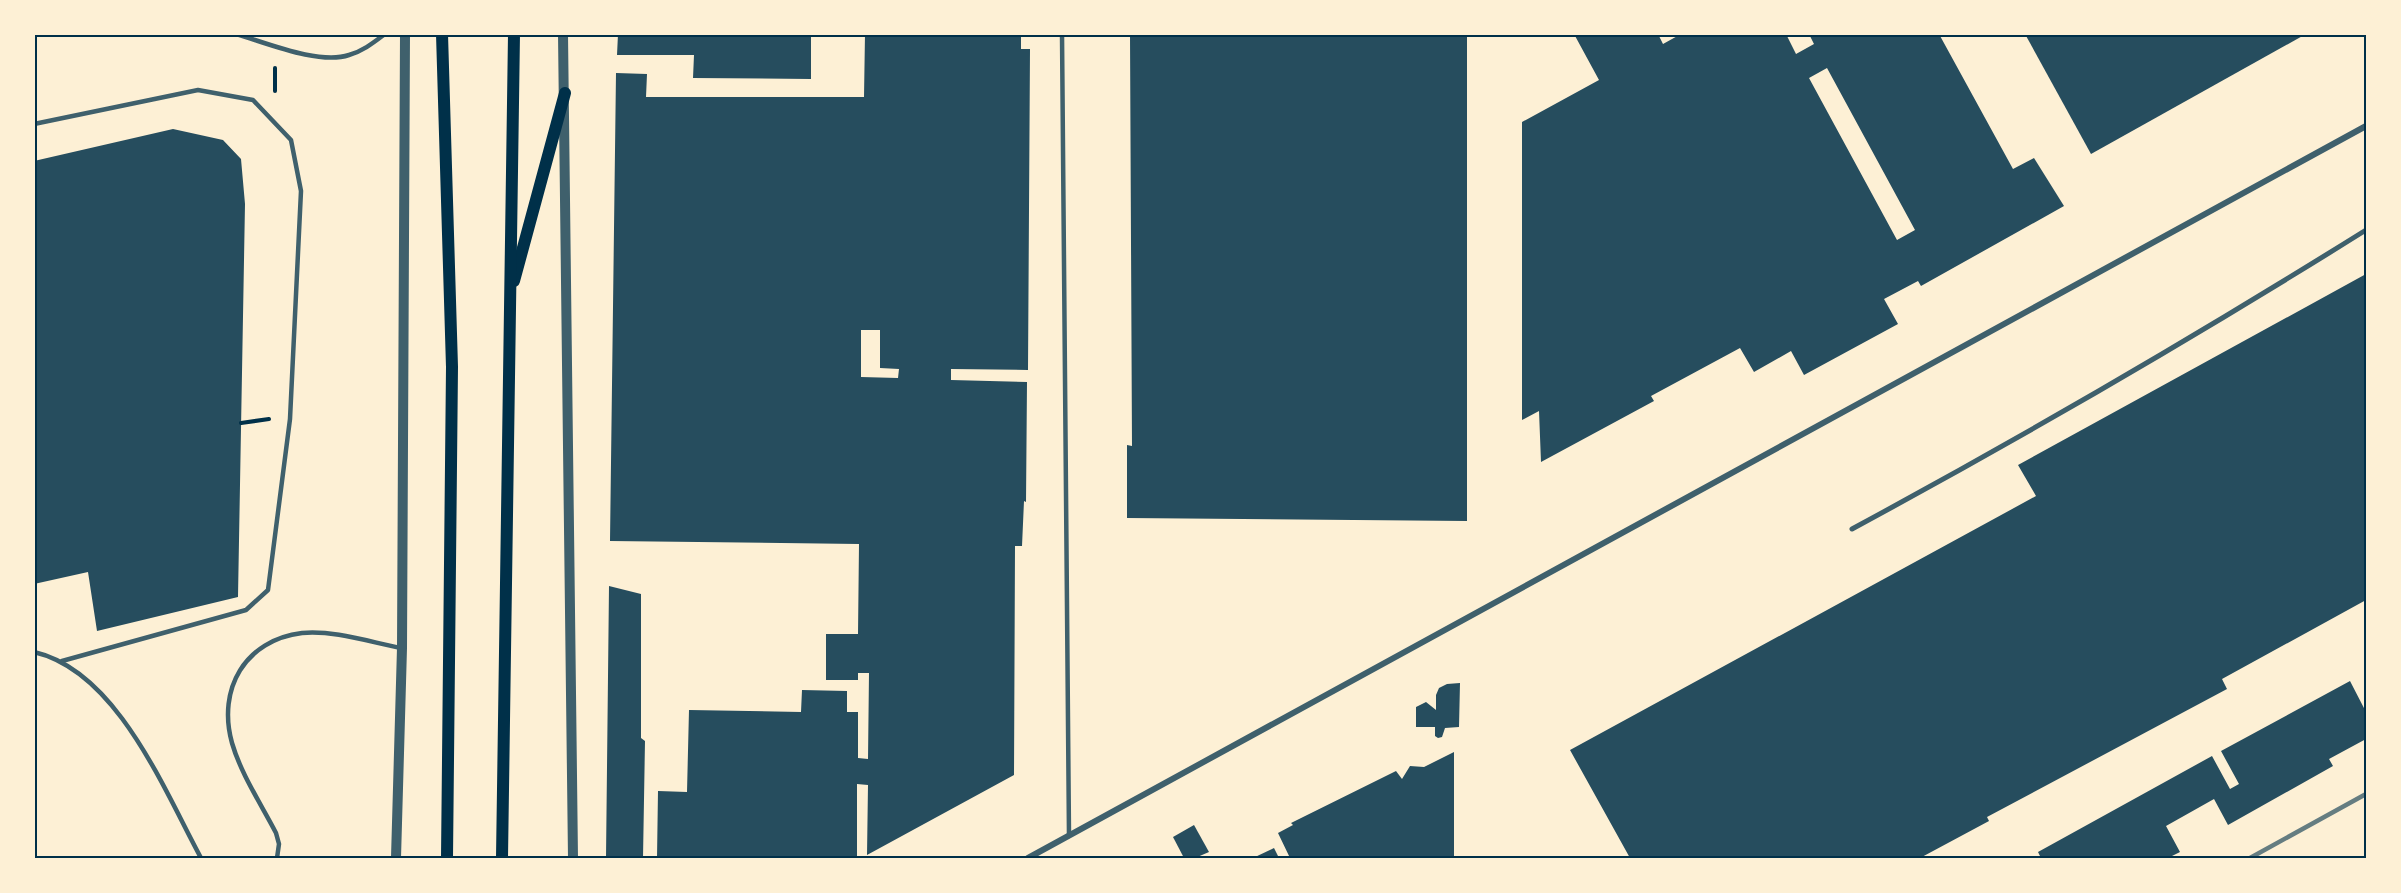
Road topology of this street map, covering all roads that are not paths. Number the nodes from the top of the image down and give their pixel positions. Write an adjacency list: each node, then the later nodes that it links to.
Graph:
1 (236, 34): 2 (lane)
2 (385, 34)
3 (405, 34): 14 (street)
4 (442, 34): 21 (main road)
5 (514, 34): 12 (main road)
6 (563, 34): 8 (street)
7 (1062, 34): 17 (lane)
8 (565, 93): 12 (main road); 23 (street)
9 (34, 124): 16 (lane)
10 (2367, 126): 17 (street)
11 (2367, 230): 13 (street)
12 (510, 299): 22 (main road)
13 (1852, 529)
14 (402, 648): 19 (lane); 20 (street)
15 (34, 652): 16 (lane)
16 (62, 661): 18 (lane)
17 (1069, 836): 24 (street)
18 (201, 858)
19 (277, 858)
20 (396, 858)
21 (447, 858)
22 (502, 858)
23 (573, 858)
24 (1028, 858)

